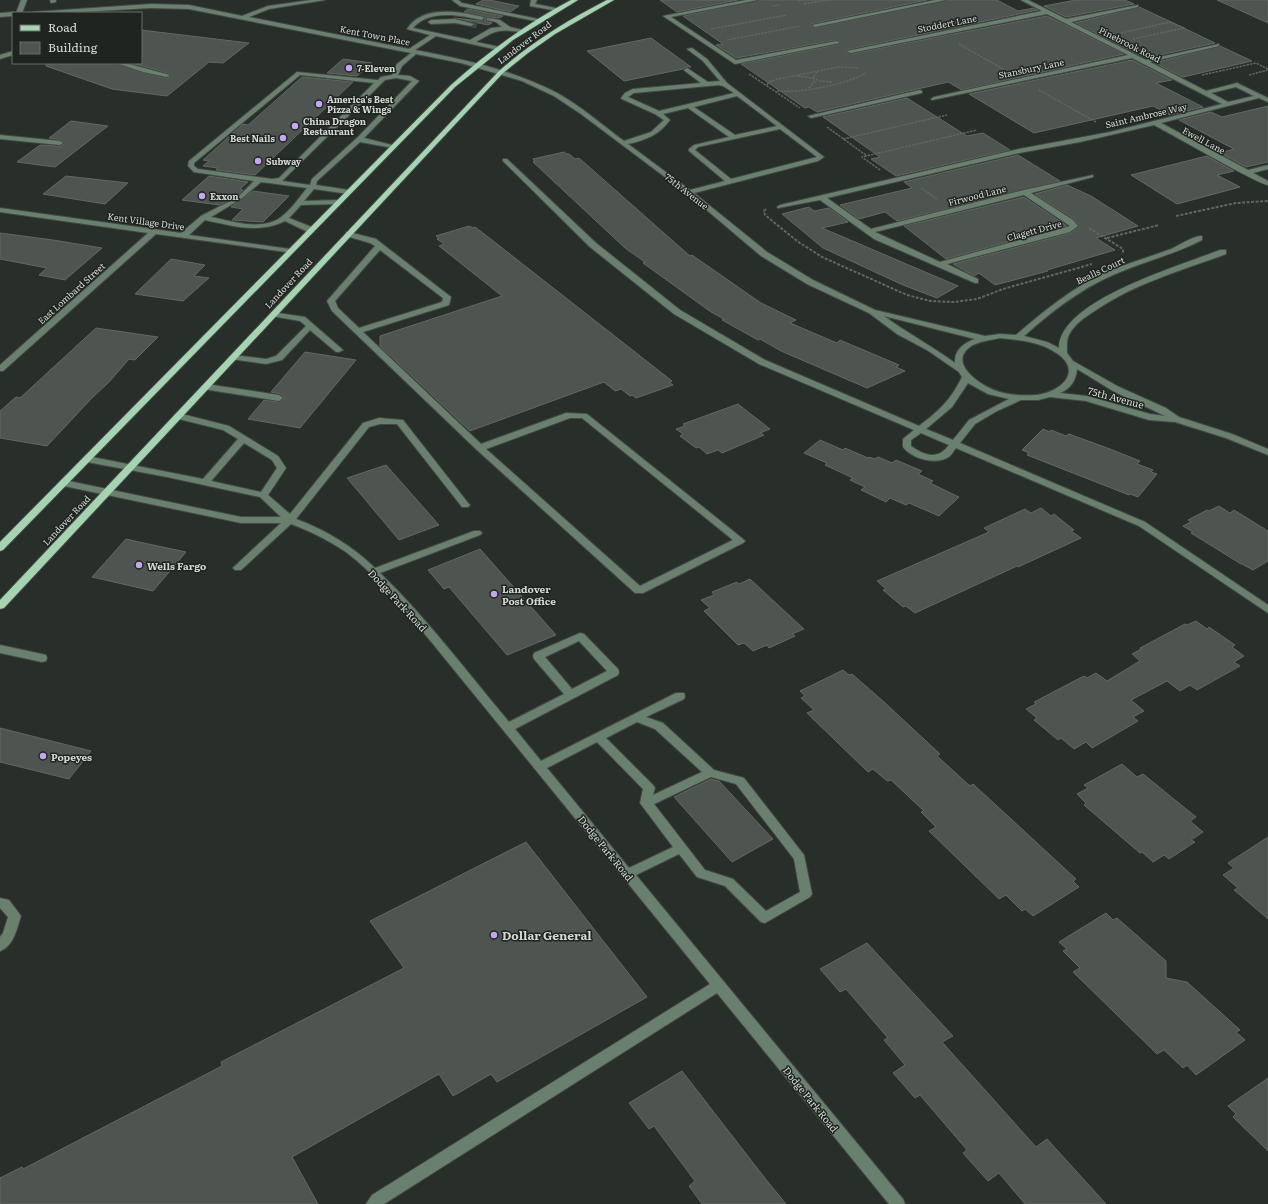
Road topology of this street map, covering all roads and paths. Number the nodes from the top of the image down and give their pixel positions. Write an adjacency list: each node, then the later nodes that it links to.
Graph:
1 (24, 0): 21 (street)
2 (165, 0): 16 (street)
3 (322, 0): 29 (street)
4 (455, 0): 32 (street)
5 (534, 0): 19 (street)
6 (575, 0): 19 (main road, Landover Road)
7 (611, 0): 66 (main road, Landover Road)
8 (755, 0): 49 (street)
9 (802, 0): 13 (path)
10 (827, 0): 14 (path)
11 (943, 0): 35 (street)
12 (1024, 0): 25 (street, Pinebrook Road)
13 (798, 1)
14 (804, 4)
15 (779, 5): 17 (path)
16 (150, 6): 20 (street); 24 (street); 29 (street, Kent Town Place)
17 (773, 6)
18 (1136, 6): 33 (street)
19 (558, 9): 32 (main road, Landover Road)
20 (81, 10): 22 (street); 23 (street)
21 (18, 12)
22 (51, 12)
23 (86, 12)
24 (130, 12)
25 (1047, 12): 33 (street, Pinebrook Road); 53 (street, Stoddert Lane)
26 (12, 14): 27 (street)
27 (0, 15)
28 (787, 15): 41 (path)
29 (244, 17): 54 (street, Kent Town Place)
30 (481, 18): 38 (street)
31 (488, 19): 39 (street)
32 (540, 20): 42 (main road, Landover Road)
33 (1066, 21): 56 (street, Pinebrook Road)
34 (471, 24): 38 (street)
35 (815, 25)
36 (800, 26): 45 (path)
37 (483, 27): 40 (street)
38 (410, 28): 43 (street)
39 (508, 28): 40 (street); 42 (street)
40 (493, 29): 47 (street)
41 (710, 30)
42 (522, 31): 51 (main road, Landover Road)
43 (436, 34): 47 (street); 54 (street)
44 (1118, 34): 46 (path)
45 (725, 40)
46 (1131, 40)
47 (471, 42): 51 (street)
48 (954, 42): 65 (path)
49 (837, 43)
50 (1217, 46): 58 (street)
51 (498, 48): 60 (main road, Landover Road)
52 (690, 49): 76 (street)
53 (850, 51)
54 (412, 52): 60 (street, Kent Town Place); 70 (street)
55 (12, 53): 57 (street)
56 (1133, 56): 58 (street, Pinebrook Road); 87 (street, Stansbury Lane)
57 (0, 57)
58 (1145, 62): 84 (street, Pinebrook Road)
59 (122, 64): 68 (street)
60 (476, 65): 66 (street, Kent Town Place); 104 (main road, Landover Road)
61 (859, 68): 64 (path)
62 (687, 70): 78 (street)
63 (1268, 70): 69 (path); 72 (path)
64 (818, 71): 71 (path); 73 (path)
65 (1006, 71)
66 (501, 72): 103 (street, 75th Avenue); 135 (main road, Landover Road)
67 (866, 73): 77 (path)
68 (168, 75)
69 (1249, 75)
70 (395, 76): 75 (street); 99 (street)
71 (791, 76): 73 (path); 79 (path)
72 (1201, 76)
73 (813, 78): 74 (path)
74 (816, 80): 77 (path); 81 (path)
75 (379, 82): 110 (street); 112 (street)
76 (722, 83): 78 (street); 85 (street)
77 (838, 83): 81 (path)
78 (707, 84): 91 (street)
79 (767, 86)
80 (1036, 88): 94 (path)
81 (808, 89): 82 (path)
82 (774, 91)
83 (920, 92): 93 (street)
84 (1204, 92): 86 (street); 89 (street, Pinebrook Road)
85 (739, 94): 90 (street); 96 (street)
86 (1260, 96): 88 (street); 89 (street, Saint Ambrose Way)
87 (934, 99)
88 (1268, 100)
89 (1227, 104): 95 (street, Saint Ambrose Way)
90 (689, 106): 91 (street); 100 (street)
91 (660, 113): 103 (street)
92 (947, 115): 101 (path)
93 (811, 116)
94 (1097, 122)
95 (1154, 122): 107 (street, Ewell Lane); 109 (street, Saint Ambrose Way)
96 (782, 127): 100 (street); 113 (street)
97 (977, 130): 111 (path)
98 (0, 136): 102 (street)
99 (360, 138): 104 (street); 115 (street)
100 (735, 138): 113 (street)
101 (843, 139)
102 (60, 143)
103 (622, 143): 117 (street, 75th Avenue)
104 (393, 146): 116 (main road, Landover Road)
105 (505, 160): 163 (street)
106 (1268, 167): 107 (street)
107 (1246, 172): 114 (street, Ewell Lane)
108 (1091, 176): 118 (street, Firwood Lane)
109 (906, 178): 111 (street, Saint Ambrose Way); 121 (path)
110 (259, 180): 112 (street); 119 (street)
111 (895, 180): 120 (street, Saint Ambrose Way)
112 (271, 182): 115 (street)
113 (730, 182): 117 (street)
114 (1266, 183)
115 (313, 186): 116 (street); 125 (street)
116 (349, 192): 124 (main road, Landover Road)
117 (689, 192): 144 (street, 75th Avenue)
118 (1024, 192): 134 (street, Firwood Lane); 142 (street, Clagett Drive)
119 (241, 197)
120 (822, 198): 126 (street, Saint Ambrose Way); 134 (street)
121 (937, 199)
122 (234, 201): 129 (street)
123 (1268, 201): 128 (path)
124 (338, 202): 125 (street); 132 (main road, Landover Road)
125 (298, 203): 130 (street)
126 (780, 207)
127 (0, 210): 133 (street, Kent Village Drive)
128 (1176, 216)
129 (204, 218): 130 (street); 136 (street)
130 (284, 218): 132 (street)
131 (1159, 225): 137 (path)
132 (311, 230): 140 (main road, Landover Road)
133 (155, 231): 136 (street, Kent Village Drive); 154 (street, East Lombard Street)
134 (868, 232): 142 (street)
135 (349, 234): 139 (street); 145 (main road, Landover Road)
136 (184, 235): 140 (street, Kent Village Drive)
137 (1106, 238)
138 (1199, 238): 148 (street, Bealls Court)
139 (379, 246): 147 (street); 147 (street)
140 (290, 251): 168 (main road, Landover Road)
141 (1223, 252): 151 (street)
142 (940, 264): 143 (street)
143 (974, 281)
144 (872, 311): 149 (street, 75th Avenue); 155 (street, 75th Avenue)
145 (274, 314): 146 (street); 152 (main road, Landover Road)
146 (310, 326): 150 (street); 152 (street)
147 (358, 332): 166 (street)
148 (1018, 337): 149 (street, 75th Avenue); 151 (street, 75th Avenue)
149 (983, 338): 155 (street)
150 (339, 350)
151 (1063, 354): 153 (street, 75th Avenue)
152 (233, 358): 157 (main road, Landover Road)
153 (1072, 363): 158 (street); 162 (street, 75th Avenue)
154 (0, 369)
155 (960, 370): 156 (street, 75th Avenue)
156 (966, 378): 160 (street); 163 (street)
157 (206, 386): 159 (street); 161 (main road, Landover Road)
158 (1051, 395): 160 (street); 162 (street, 75th Avenue)
159 (279, 398)
160 (1018, 398): 165 (street)
161 (178, 416): 164 (street); 169 (main road, Landover Road)
162 (1176, 419): 167 (street, 75th Avenue)
163 (921, 428): 165 (street); 165 (street)
164 (242, 439): 170 (street); 173 (street)
165 (954, 443): 181 (street)
166 (480, 448): 166 (street)
167 (1268, 452)
168 (87, 459): 169 (street); 171 (main road, Landover Road)
169 (130, 467): 170 (street); 172 (main road, Landover Road)
170 (205, 482): 173 (street)
171 (64, 483): 172 (street, Dodge Park Road); 177 (main road, Landover Road)
172 (107, 492): 175 (street, Dodge Park Road); 180 (main road, Landover Road)
173 (263, 495): 175 (street, Dodge Park Road)
174 (465, 505): 175 (street)
175 (290, 520): 178 (street); 179 (street, Dodge Park Road)
176 (478, 533): 179 (street)
177 (0, 548)
178 (238, 568)
179 (374, 572): 187 (street, Dodge Park Road)
180 (0, 606)
181 (1268, 610)
182 (0, 649): 183 (street)
183 (42, 658)
184 (572, 695): 184 (street); 187 (street)
185 (680, 696): 186 (street)
186 (636, 718): 188 (street); 190 (street)
187 (507, 728): 189 (street, Dodge Park Road)
188 (599, 737): 189 (street); 191 (street)
189 (539, 767): 193 (street, Dodge Park Road)
190 (710, 773): 191 (street); 192 (street)
191 (646, 802): 192 (street)
192 (681, 848): 193 (street)
193 (627, 874): 196 (street, Dodge Park Road)
194 (0, 902): 195 (street)
195 (0, 946)
196 (718, 986): 197 (street); 198 (street, Dodge Park Road)
197 (373, 1204)
198 (898, 1204)

